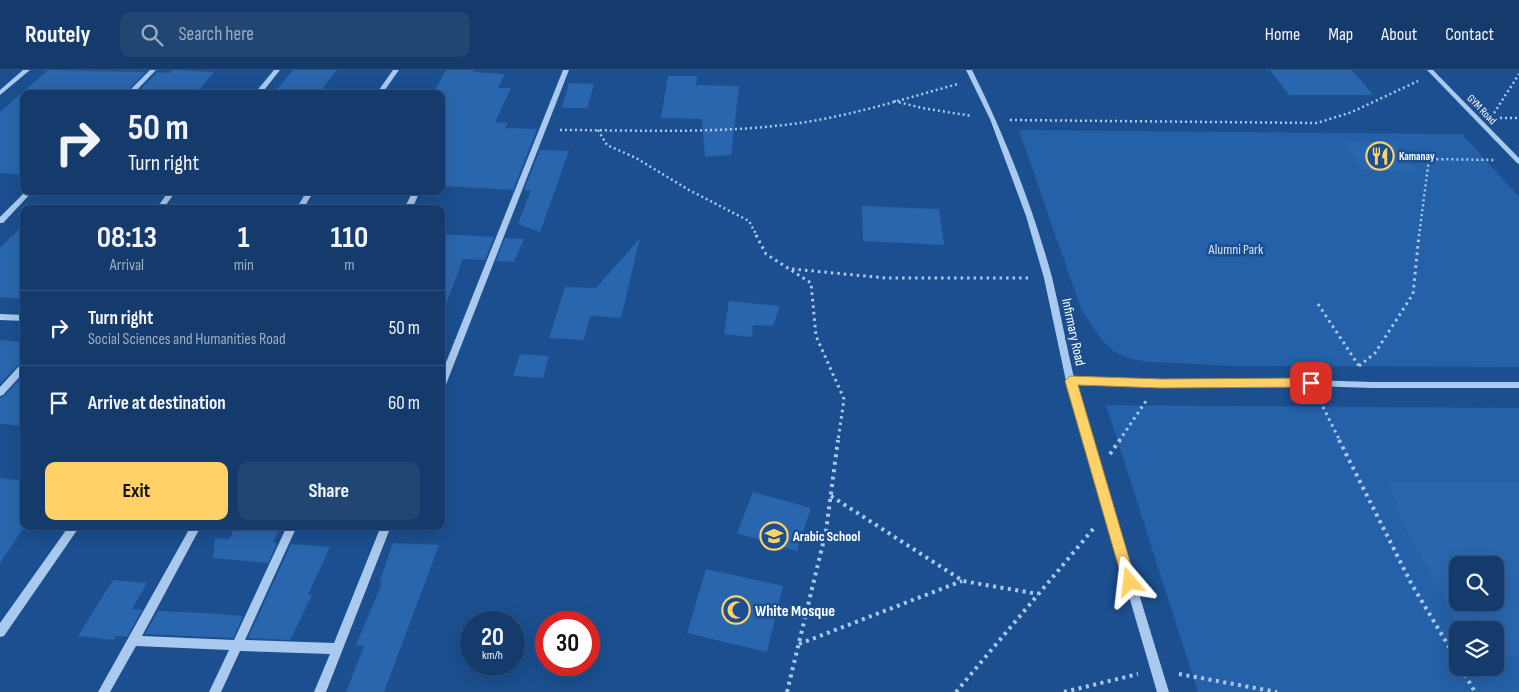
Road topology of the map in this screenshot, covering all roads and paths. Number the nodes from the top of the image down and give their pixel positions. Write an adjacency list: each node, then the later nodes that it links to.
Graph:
1 (27, 70): 13 (street)
2 (154, 70): 10 (street)
3 (277, 70): 11 (street)
4 (396, 70): 12 (street)
5 (566, 70): 17 (street)
6 (969, 70): 9 (street, Infirmary Road)
7 (1433, 73): 16 (path); 19 (street, GYM Road)
8 (1519, 74): 15 (path)
9 (974, 80): 14 (path); 16 (street, Infirmary Road)
10 (133, 90)
11 (260, 90)
12 (383, 90)
13 (0, 92)
14 (894, 101): 16 (path); 18 (path)
15 (1491, 118)
16 (993, 119): 25 (street, Infirmary Road)
17 (542, 130): 18 (path); 30 (street)
18 (598, 130): 24 (path)
19 (1518, 162): 31 (path)
20 (26, 195): 23 (street)
21 (170, 195): 22 (street)
22 (162, 205)
23 (0, 221)
24 (790, 269): 25 (path); 41 (path)
25 (1048, 278): 34 (street, Infirmary Road)
26 (1318, 304): 31 (path)
27 (0, 317): 28 (street)
28 (20, 318)
29 (445, 357): 30 (street)
30 (452, 358): 33 (street)
31 (1359, 366): 37 (path)
32 (20, 370): 39 (street)
33 (445, 376)
34 (1070, 381): 35 (street); 40 (street, Infirmary Road)
35 (1161, 383): 36 (street); 40 (path)
36 (1311, 383): 37 (street); 53 (path)
37 (1372, 385): 38 (street)
38 (1519, 385)
39 (0, 393)
40 (1099, 476): 42 (street, Infirmary Road)
41 (831, 496): 47 (path); 51 (path)
42 (1108, 511): 48 (path); 55 (street, Infirmary Road)
43 (72, 530): 49 (street)
44 (194, 530): 50 (street)
45 (290, 530): 52 (street)
46 (384, 530): 54 (street)
47 (963, 581): 48 (path); 51 (path)
48 (1039, 594): 61 (path)
49 (0, 632)
50 (133, 641): 52 (street); 57 (street)
51 (799, 644): 60 (path)
52 (237, 645): 54 (street); 58 (street)
53 (1449, 647)
54 (337, 649): 59 (street)
55 (1156, 670): 62 (path); 63 (street, Infirmary Road); 64 (path)
56 (1466, 676): 65 (path)
57 (104, 692)
58 (215, 692)
59 (320, 692)
60 (787, 692)
61 (956, 692)
62 (1064, 692)
63 (1163, 692)
64 (1277, 692)
65 (1476, 692)

